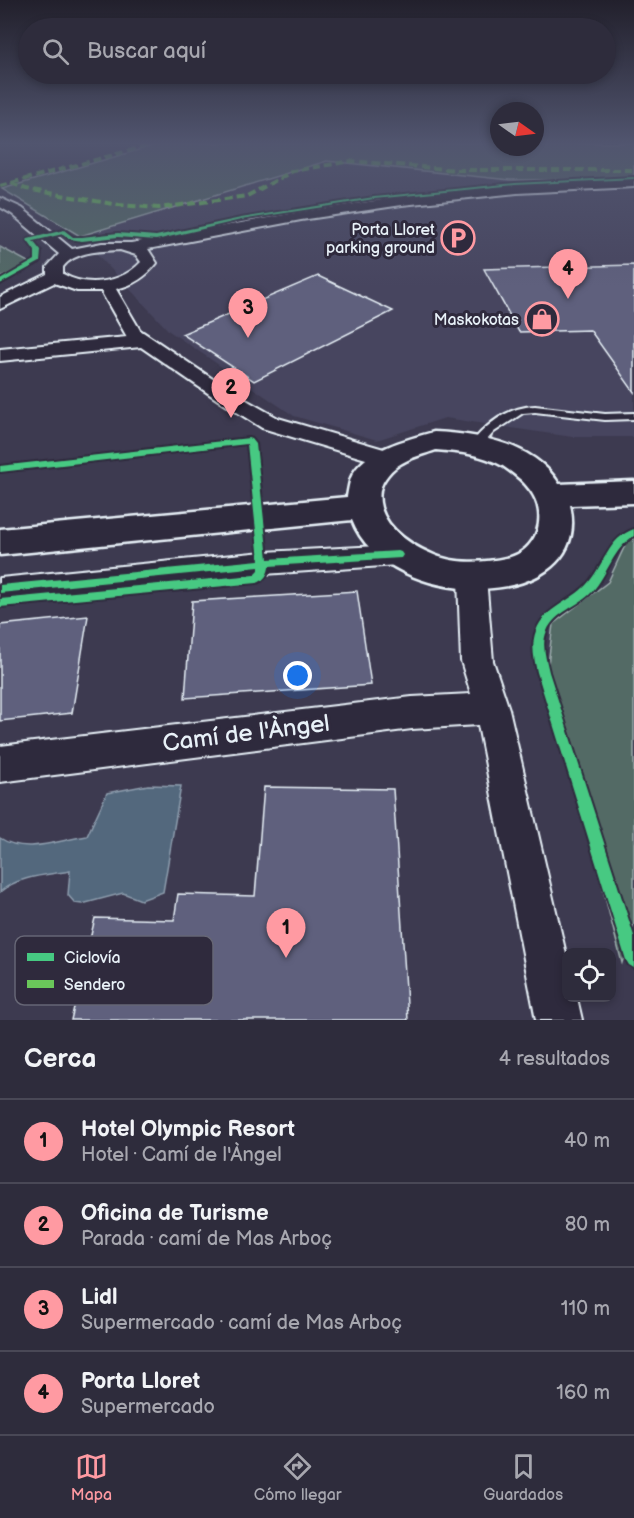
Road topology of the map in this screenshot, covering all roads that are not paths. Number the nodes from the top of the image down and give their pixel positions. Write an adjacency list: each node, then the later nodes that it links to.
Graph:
1 (505, 191): 3 (street)
2 (0, 202): 4 (street)
3 (131, 248): 4 (street); 6 (street)
4 (69, 254): 5 (street)
5 (55, 276): 6 (street); 7 (street)
6 (106, 285): 8 (street)
7 (0, 304)
8 (144, 341): 9 (street); 12 (street)
9 (0, 356)
10 (634, 416): 11 (lane)
11 (476, 444): 12 (main road); 14 (main road)
12 (386, 456): 15 (main road)
13 (634, 492): 14 (main road)
14 (551, 495): 18 (main road)
15 (362, 507): 16 (main road); 17 (main road)
16 (0, 542)
17 (398, 555): 18 (main road); 19 (street)
18 (472, 578): 20 (street)
19 (0, 589)
20 (492, 709): 21 (street, Camí de l'Àngel); 22 (street)
21 (0, 764)
22 (559, 1020)

